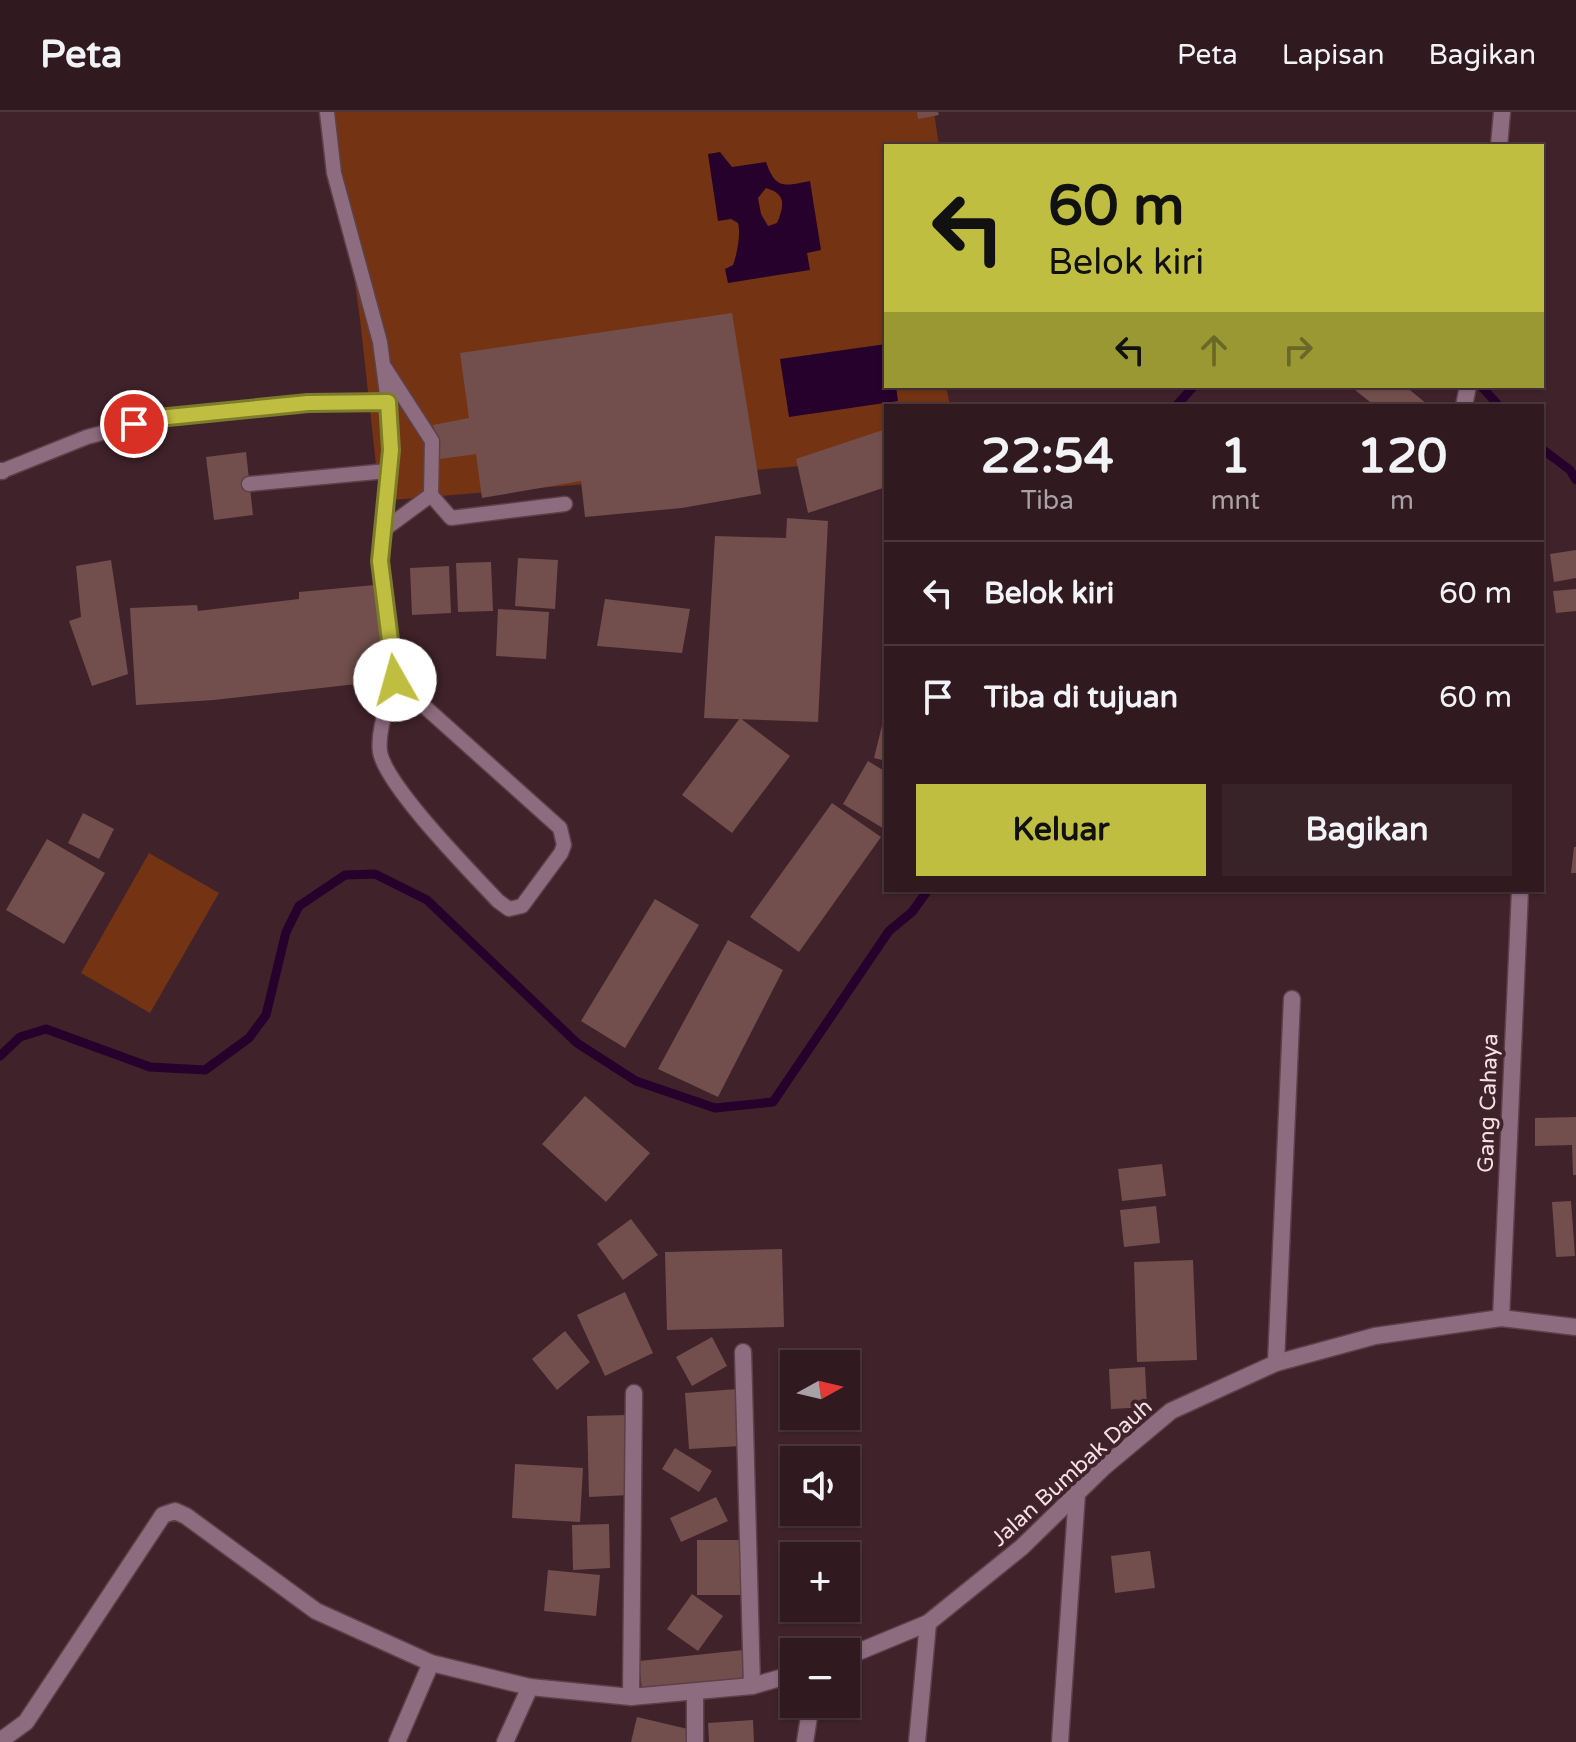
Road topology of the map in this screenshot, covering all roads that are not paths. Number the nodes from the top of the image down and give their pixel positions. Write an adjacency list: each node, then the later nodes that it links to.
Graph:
1 (327, 112): 4 (lane)
2 (1502, 112): 3 (street)
3 (1499, 144)
4 (383, 364): 5 (lane); 9 (lane)
5 (388, 402): 6 (lane); 7 (lane)
6 (1, 471)
7 (387, 471): 8 (lane); 11 (lane)
8 (249, 484)
9 (431, 495): 10 (lane); 11 (lane)
10 (565, 504)
11 (382, 531): 12 (lane)
12 (395, 680): 12 (lane)
13 (1520, 892): 15 (street, Gang Cahaya)
14 (1292, 999): 18 (street)
15 (1501, 1318): 16 (street, Jalan Bumbak Dauh); 18 (street, Jalan Bumbak Dauh)
16 (1576, 1327)
17 (743, 1352): 25 (street)
18 (1276, 1363): 20 (street, Jalan Bumbak Dauh)
19 (634, 1393): 28 (street)
20 (1077, 1493): 21 (street, Jalan Bumbak Dauh); 36 (street)
21 (928, 1623): 22 (street, Jalan Bumbak Dauh); 35 (street)
22 (860, 1651)
23 (431, 1663): 26 (street); 30 (street); 31 (street)
24 (780, 1678): 25 (street)
25 (752, 1686): 27 (street)
26 (530, 1687): 28 (street); 32 (street)
27 (695, 1693): 28 (street); 33 (street)
28 (631, 1697)
29 (809, 1718): 34 (street)
30 (0, 1741)
31 (397, 1742)
32 (505, 1742)
33 (695, 1742)
34 (805, 1742)
35 (917, 1742)
36 (1060, 1742)

